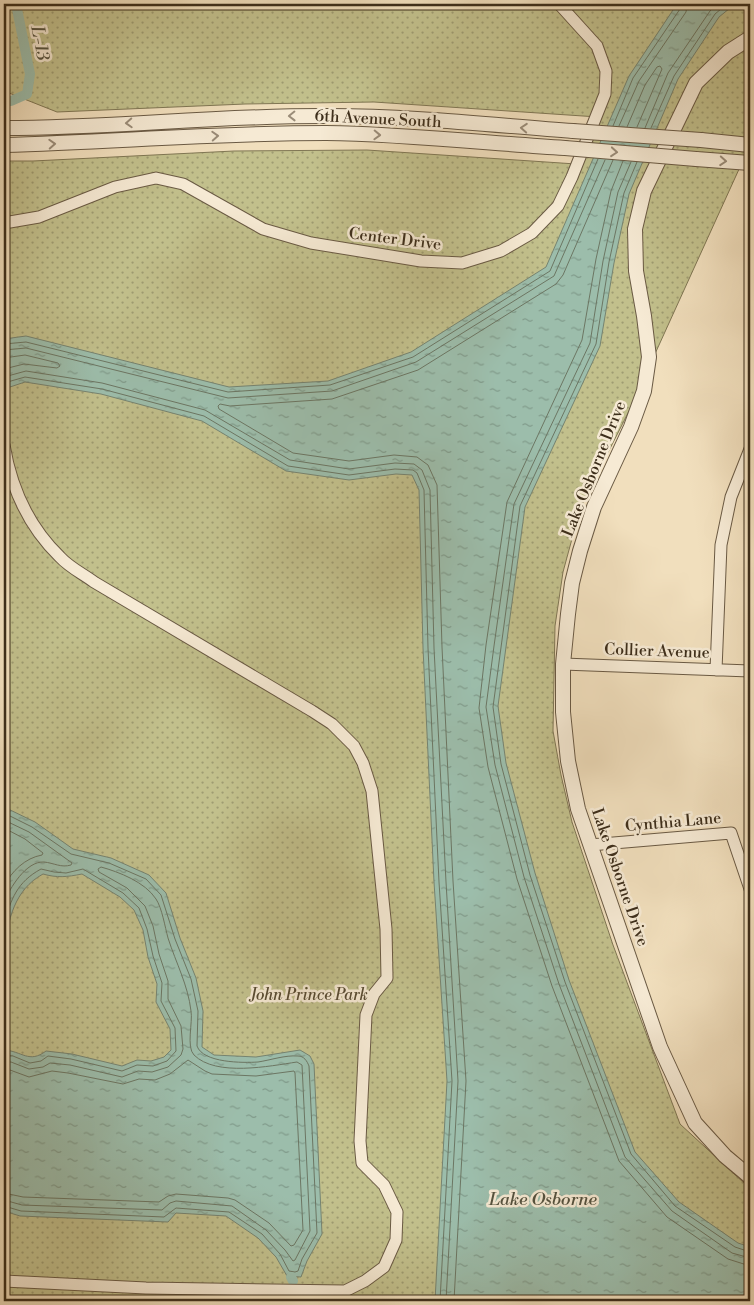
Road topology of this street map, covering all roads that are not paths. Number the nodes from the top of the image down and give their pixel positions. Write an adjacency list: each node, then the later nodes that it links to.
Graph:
1 (559, 4): 7 (street, Center Drive)
2 (750, 38): 10 (street, Lake Osborne Drive)
3 (4, 128): 4 (street, 6th Avenue South, one-way to 3, bridge)
4 (750, 144)
5 (4, 145): 6 (street, 6th Avenue South, one-way to 6, bridge)
6 (750, 163)
7 (4, 223)
8 (4, 445): 16 (street)
9 (750, 449): 11 (street)
10 (563, 664): 11 (street, Collier Avenue); 13 (street, Lake Osborne Drive)
11 (716, 670): 12 (street, Collier Avenue)
12 (750, 671)
13 (590, 845): 14 (street, Cynthia Lane); 15 (street, Lake Osborne Drive)
14 (750, 889)
15 (750, 1177)
16 (4, 1280)

